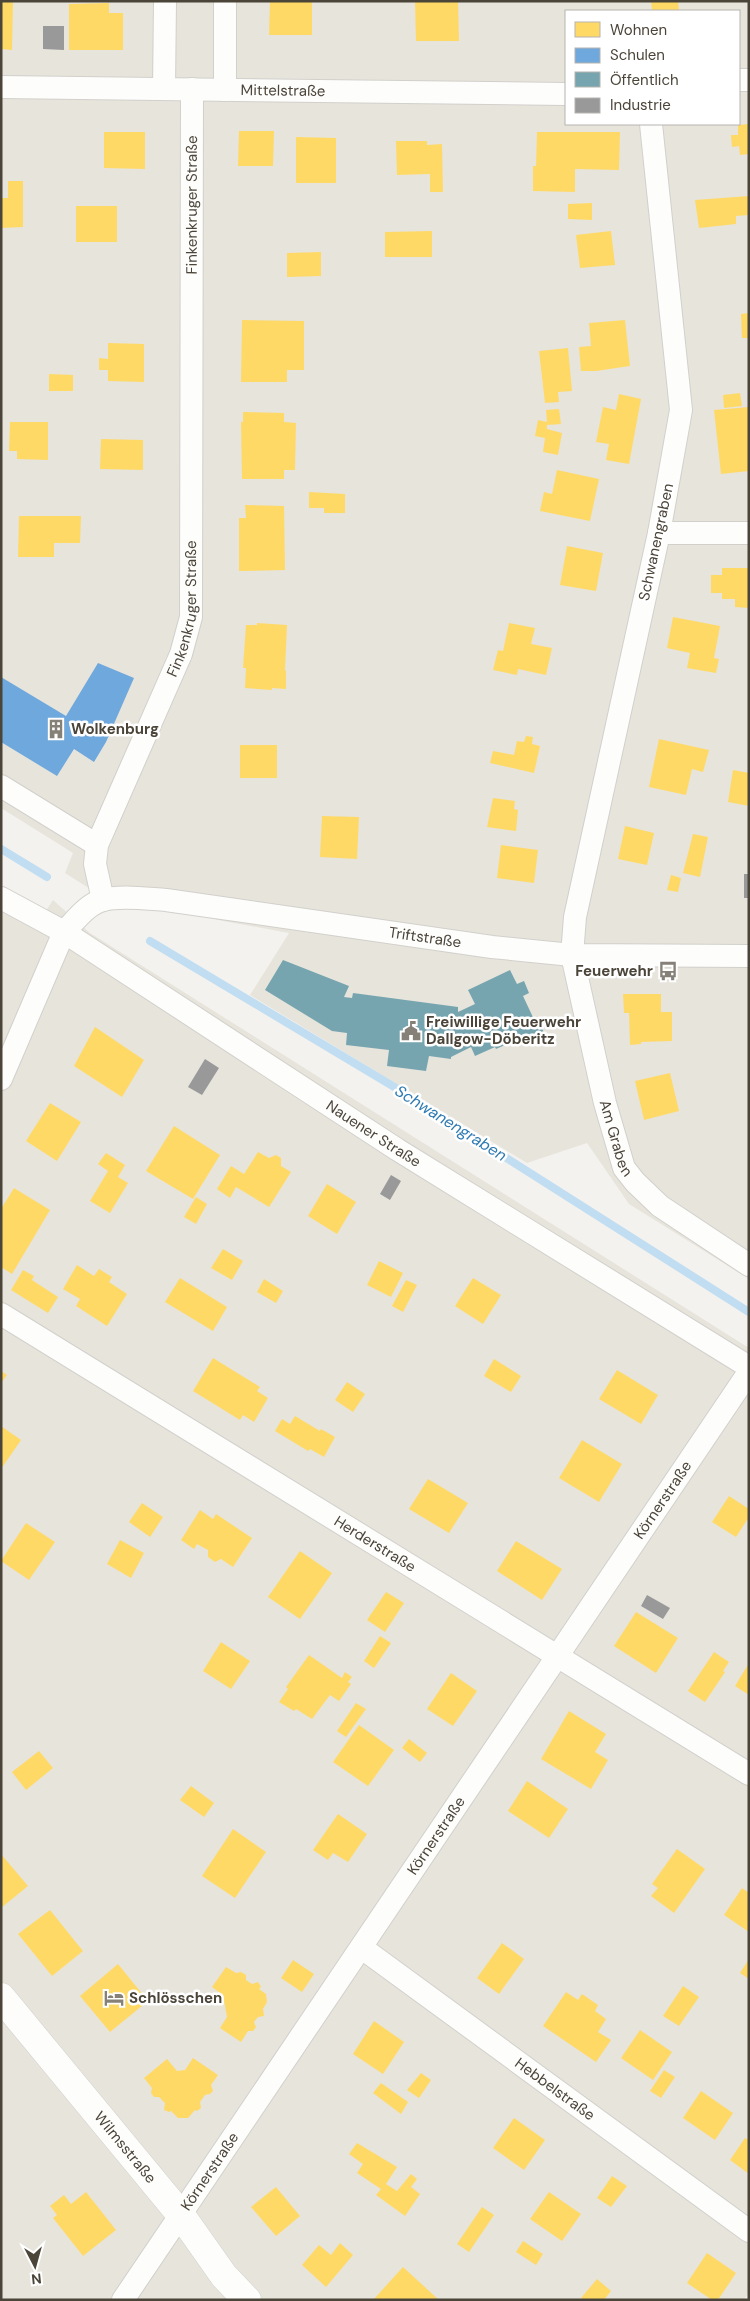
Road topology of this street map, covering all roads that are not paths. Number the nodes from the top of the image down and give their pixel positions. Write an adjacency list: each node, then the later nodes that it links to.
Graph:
1 (164, 1): 4 (street)
2 (225, 1): 6 (street)
3 (1, 87): 4 (street, Mittelstraße)
4 (164, 89): 5 (street, Mittelstraße)
5 (192, 89): 6 (street, Mittelstraße); 12 (street, Finkenkruger Straße)
6 (225, 90): 7 (street, Mittelstraße)
7 (565, 94)
8 (651, 125): 9 (street, Schwanengraben)
9 (659, 533): 10 (street); 16 (street, Schwanengraben)
10 (749, 533)
11 (1, 786): 12 (street)
12 (97, 846): 14 (street, Finkenkruger Straße)
13 (1, 898): 15 (street, Nauener Straße)
14 (103, 900): 15 (street); 16 (street, Triftstraße)
15 (64, 932): 18 (street); 21 (street, Nauener Straße)
16 (572, 955): 17 (street, Triftstraße); 19 (street, Am Graben)
17 (749, 956)
18 (1, 1079)
19 (749, 1265)
20 (1, 1314): 23 (street, Herderstraße)
21 (749, 1367)
22 (749, 1372): 23 (street, Körnerstraße)
23 (559, 1656): 24 (street, Herderstraße); 25 (street, Körnerstraße)
24 (749, 1774)
25 (362, 1948): 27 (street, Körnerstraße); 28 (street, Hebbelstraße)
26 (1, 1996): 27 (street, Wilmsstraße)
27 (181, 2215): 29 (street, Körnerstraße); 30 (street, Wilmsstraße)
28 (749, 2231)
29 (123, 2300)
30 (247, 2300)

